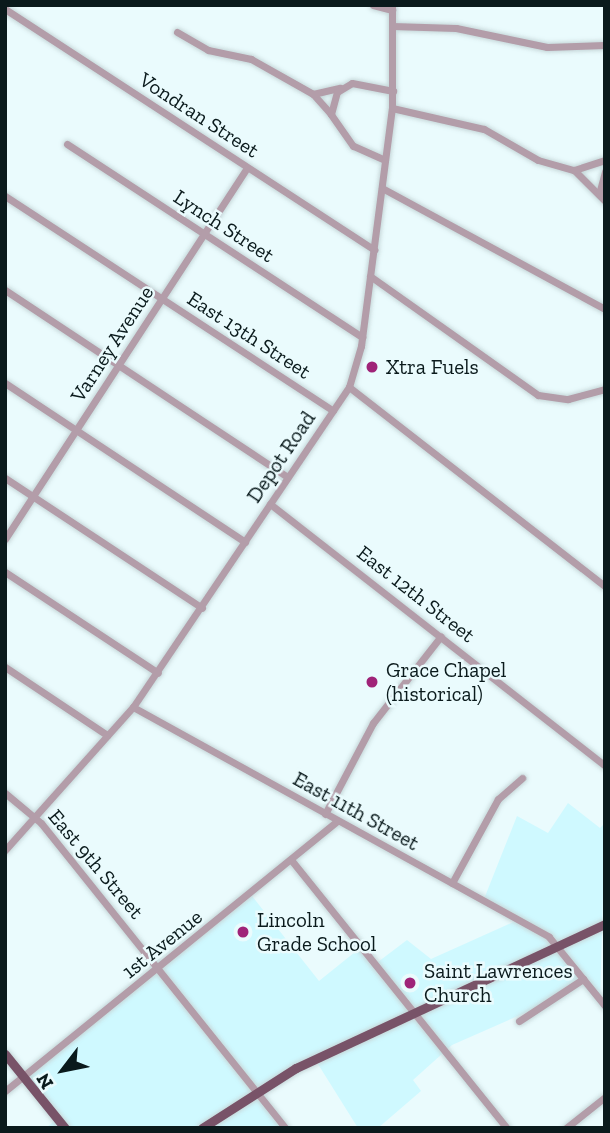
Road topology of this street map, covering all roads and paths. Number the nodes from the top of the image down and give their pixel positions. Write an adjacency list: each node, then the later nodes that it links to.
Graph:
1 (373, 5): 2 (street)
2 (392, 8): 4 (street, Depot Road)
3 (5, 9): 15 (street, Vondran Street)
4 (392, 26): 6 (street); 8 (street, Depot Road)
5 (177, 32): 9 (street)
6 (605, 46)
7 (342, 87): 8 (street); 9 (street); 11 (street)
8 (393, 91): 10 (street, Depot Road)
9 (313, 94): 11 (street)
10 (392, 108): 13 (street, Depot Road); 16 (street)
11 (331, 114): 13 (street)
12 (67, 144): 22 (street, Lynch Street)
13 (385, 160): 18 (street, Depot Road)
14 (605, 160): 16 (street)
15 (247, 168): 22 (street, Varney Avenue); 23 (street, Vondran Street)
16 (574, 170): 19 (street)
17 (605, 171): 19 (street)
18 (382, 188): 23 (street, Depot Road); 27 (street)
19 (599, 194): 21 (street)
20 (5, 196): 26 (street, East 13th Street)
21 (605, 201)
22 (204, 234): 26 (street, Varney Avenue); 28 (street, Lynch Street)
23 (374, 250): 24 (street, Depot Road)
24 (370, 276): 28 (street, Depot Road); 32 (street)
25 (5, 290): 29 (street)
26 (162, 299): 29 (street, Varney Avenue); 33 (street, East 13th Street)
27 (605, 309)
28 (362, 337): 31 (street, Depot Road)
29 (118, 365): 34 (street, Varney Avenue); 35 (street)
30 (5, 383): 34 (street)
31 (349, 387): 33 (street, Depot Road); 42 (street)
32 (605, 389)
33 (332, 411): 35 (street, Depot Road)
34 (76, 430): 37 (street, Varney Avenue); 40 (street)
35 (288, 477): 38 (street, Depot Road)
36 (5, 478): 37 (street)
37 (33, 496): 39 (street, Varney Avenue); 43 (street)
38 (270, 505): 40 (street, Depot Road); 44 (street, East 12th Street)
39 (5, 539)
40 (245, 542): 43 (street, Depot Road)
41 (5, 572): 46 (street)
42 (605, 586)
43 (202, 608): 46 (street, Depot Road)
44 (441, 636): 49 (street, East 12th Street); 53 (street)
45 (5, 667): 48 (street)
46 (158, 673): 47 (street, Depot Road)
47 (133, 707): 48 (street, Depot Road); 53 (street, East 11th Street)
48 (107, 735): 52 (street, Depot Road)
49 (605, 766)
50 (522, 778): 57 (street)
51 (5, 793): 52 (street, East 9th Street)
52 (31, 814): 55 (street, Depot Road); 60 (street, East 9th Street)
53 (325, 814): 54 (street, East 11th Street)
54 (337, 821): 56 (street, 1st Avenue); 57 (street, East 11th Street)
55 (5, 850)
56 (292, 861): 60 (street, 1st Avenue); 63 (street)
57 (452, 883): 59 (street, East 11th Street)
58 (605, 924): 59 (main road)
59 (560, 949): 61 (street); 63 (main road)
60 (159, 968): 66 (street, 1st Avenue); 68 (street, East 9th Street)
61 (583, 979): 62 (street); 64 (street)
62 (605, 1006)
63 (416, 1014): 68 (main road); 73 (street)
64 (519, 1021)
65 (5, 1054): 66 (main road)
66 (23, 1077): 67 (street, 1st Avenue); 70 (main road)
67 (5, 1091)
68 (258, 1093): 71 (main road); 72 (street, East 9th Street)
69 (605, 1097): 74 (street)
70 (65, 1128)
71 (202, 1128)
72 (285, 1128)
73 (507, 1128)
74 (566, 1128)

